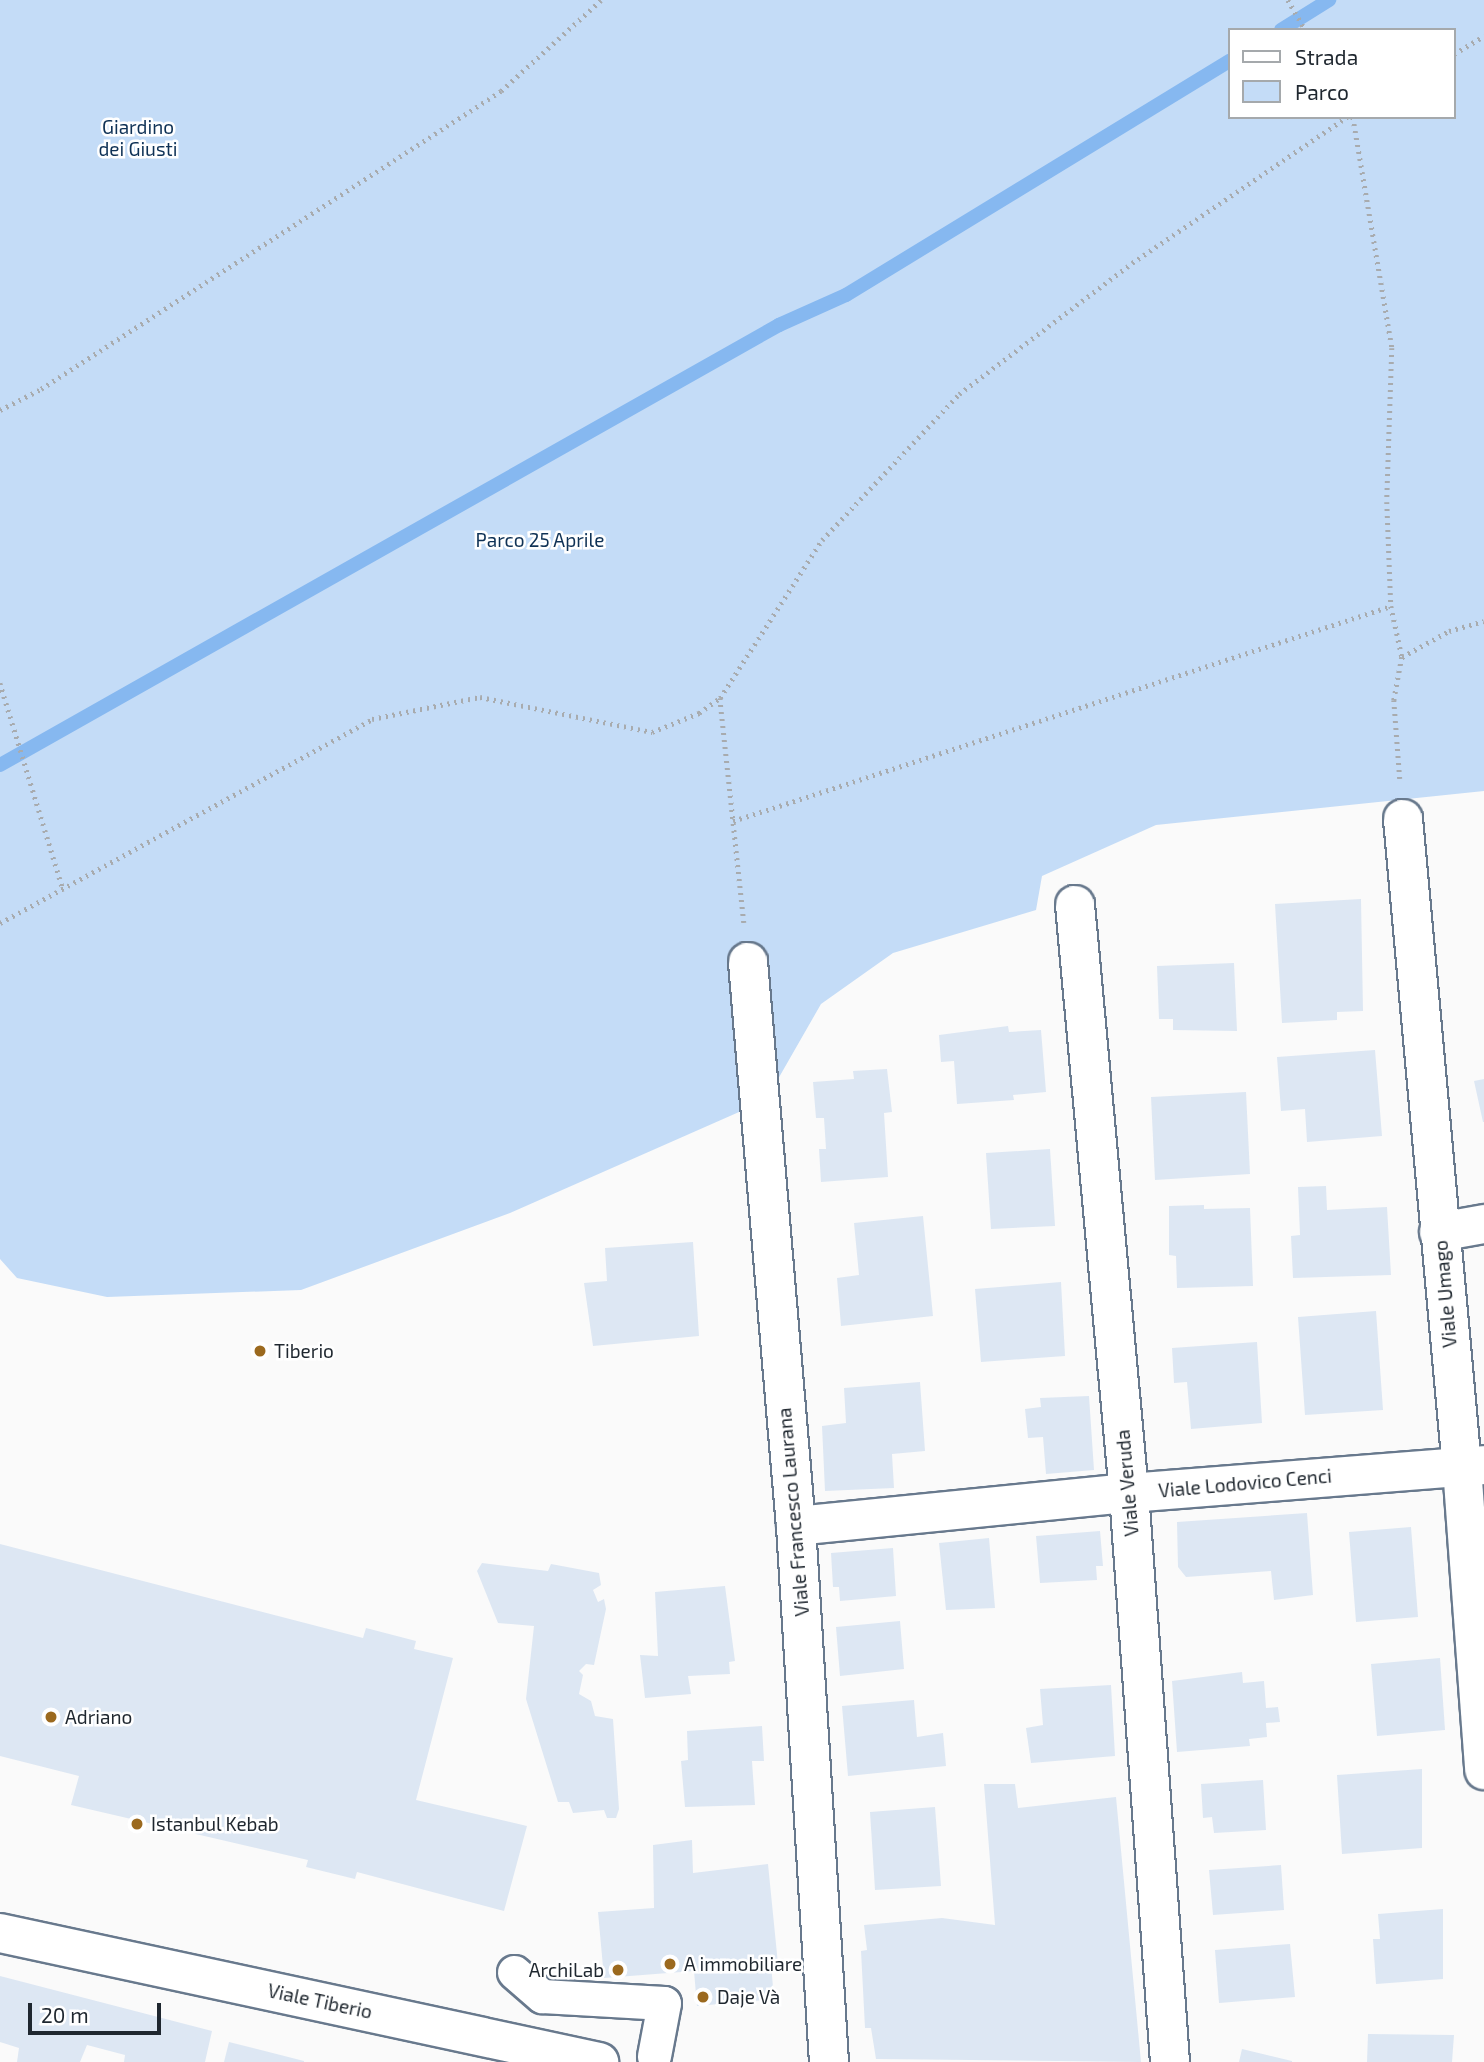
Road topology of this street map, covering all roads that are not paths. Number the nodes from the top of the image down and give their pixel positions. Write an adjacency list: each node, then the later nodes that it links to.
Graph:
1 (1403, 819): 5 (street, Viale Umago)
2 (1075, 905): 7 (street, Viale Veruda)
3 (748, 962): 8 (street, Viale Francesco Laurana)
4 (1484, 1223): 5 (street)
5 (1439, 1232): 6 (street, Viale Umago)
6 (1473, 1466): 7 (street, Viale Lodovico Cenci); 9 (street, Viale Umago)
7 (1129, 1493): 8 (street, Viale Lodovico Cenci); 15 (street, Viale Veruda)
8 (796, 1526): 14 (street, Viale Francesco Laurana)
9 (1484, 1770)
10 (0, 1933): 13 (street, Viale Tiberio)
11 (514, 1972): 12 (street)
12 (654, 2056)
13 (586, 2061)
14 (829, 2062)
15 (1170, 2062)

